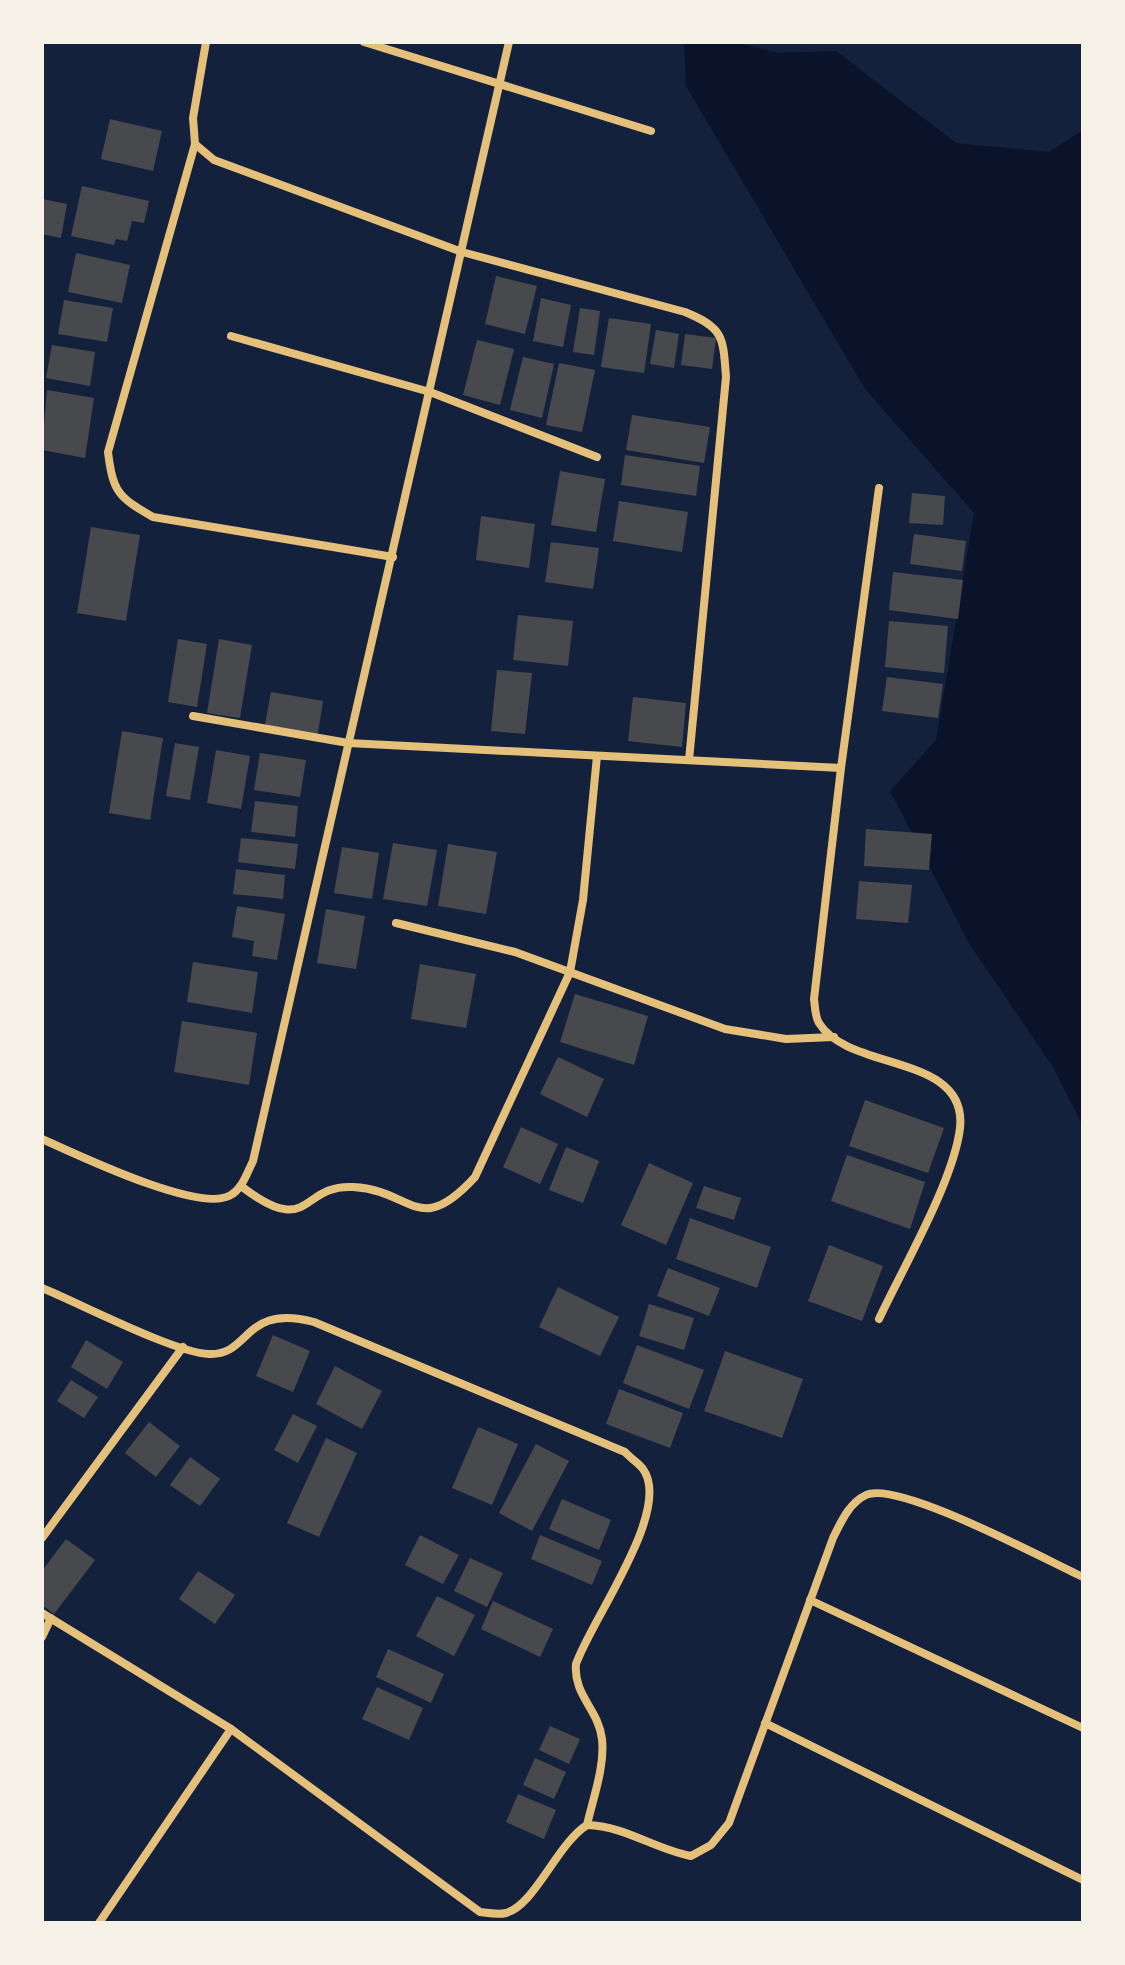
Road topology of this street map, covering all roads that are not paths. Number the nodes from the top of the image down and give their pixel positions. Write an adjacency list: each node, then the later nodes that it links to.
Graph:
1 (206, 42): 6 (street)
2 (364, 42): 4 (street)
3 (509, 42): 4 (street)
4 (499, 86): 5 (street); 7 (street)
5 (651, 131)
6 (195, 144): 7 (street); 12 (street)
7 (462, 252): 9 (street); 16 (street)
8 (231, 336): 9 (street)
9 (430, 392): 10 (street); 12 (street)
10 (597, 457)
11 (879, 488): 17 (street)
12 (393, 557): 14 (street)
13 (193, 716): 14 (street)
14 (348, 743): 15 (street); 22 (street)
15 (597, 756): 16 (street); 19 (street)
16 (689, 760): 17 (street)
17 (841, 768): 20 (street)
18 (396, 923): 19 (street)
19 (570, 972): 20 (street); 22 (street)
20 (834, 1037): 24 (street)
21 (42, 1139): 22 (street)
22 (241, 1186)
23 (42, 1288): 25 (street)
24 (879, 1319)
25 (183, 1347): 26 (street); 34 (street)
26 (42, 1538)
27 (1083, 1577): 28 (street)
28 (810, 1600): 31 (street); 32 (street)
29 (46, 1616): 30 (street); 33 (street)
30 (42, 1637)
31 (765, 1723): 34 (street); 35 (street)
32 (1083, 1728)
33 (231, 1729): 36 (street); 37 (street)
34 (587, 1825): 36 (street)
35 (1083, 1880)
36 (480, 1912): 38 (street)
37 (99, 1923)
38 (473, 1923)

